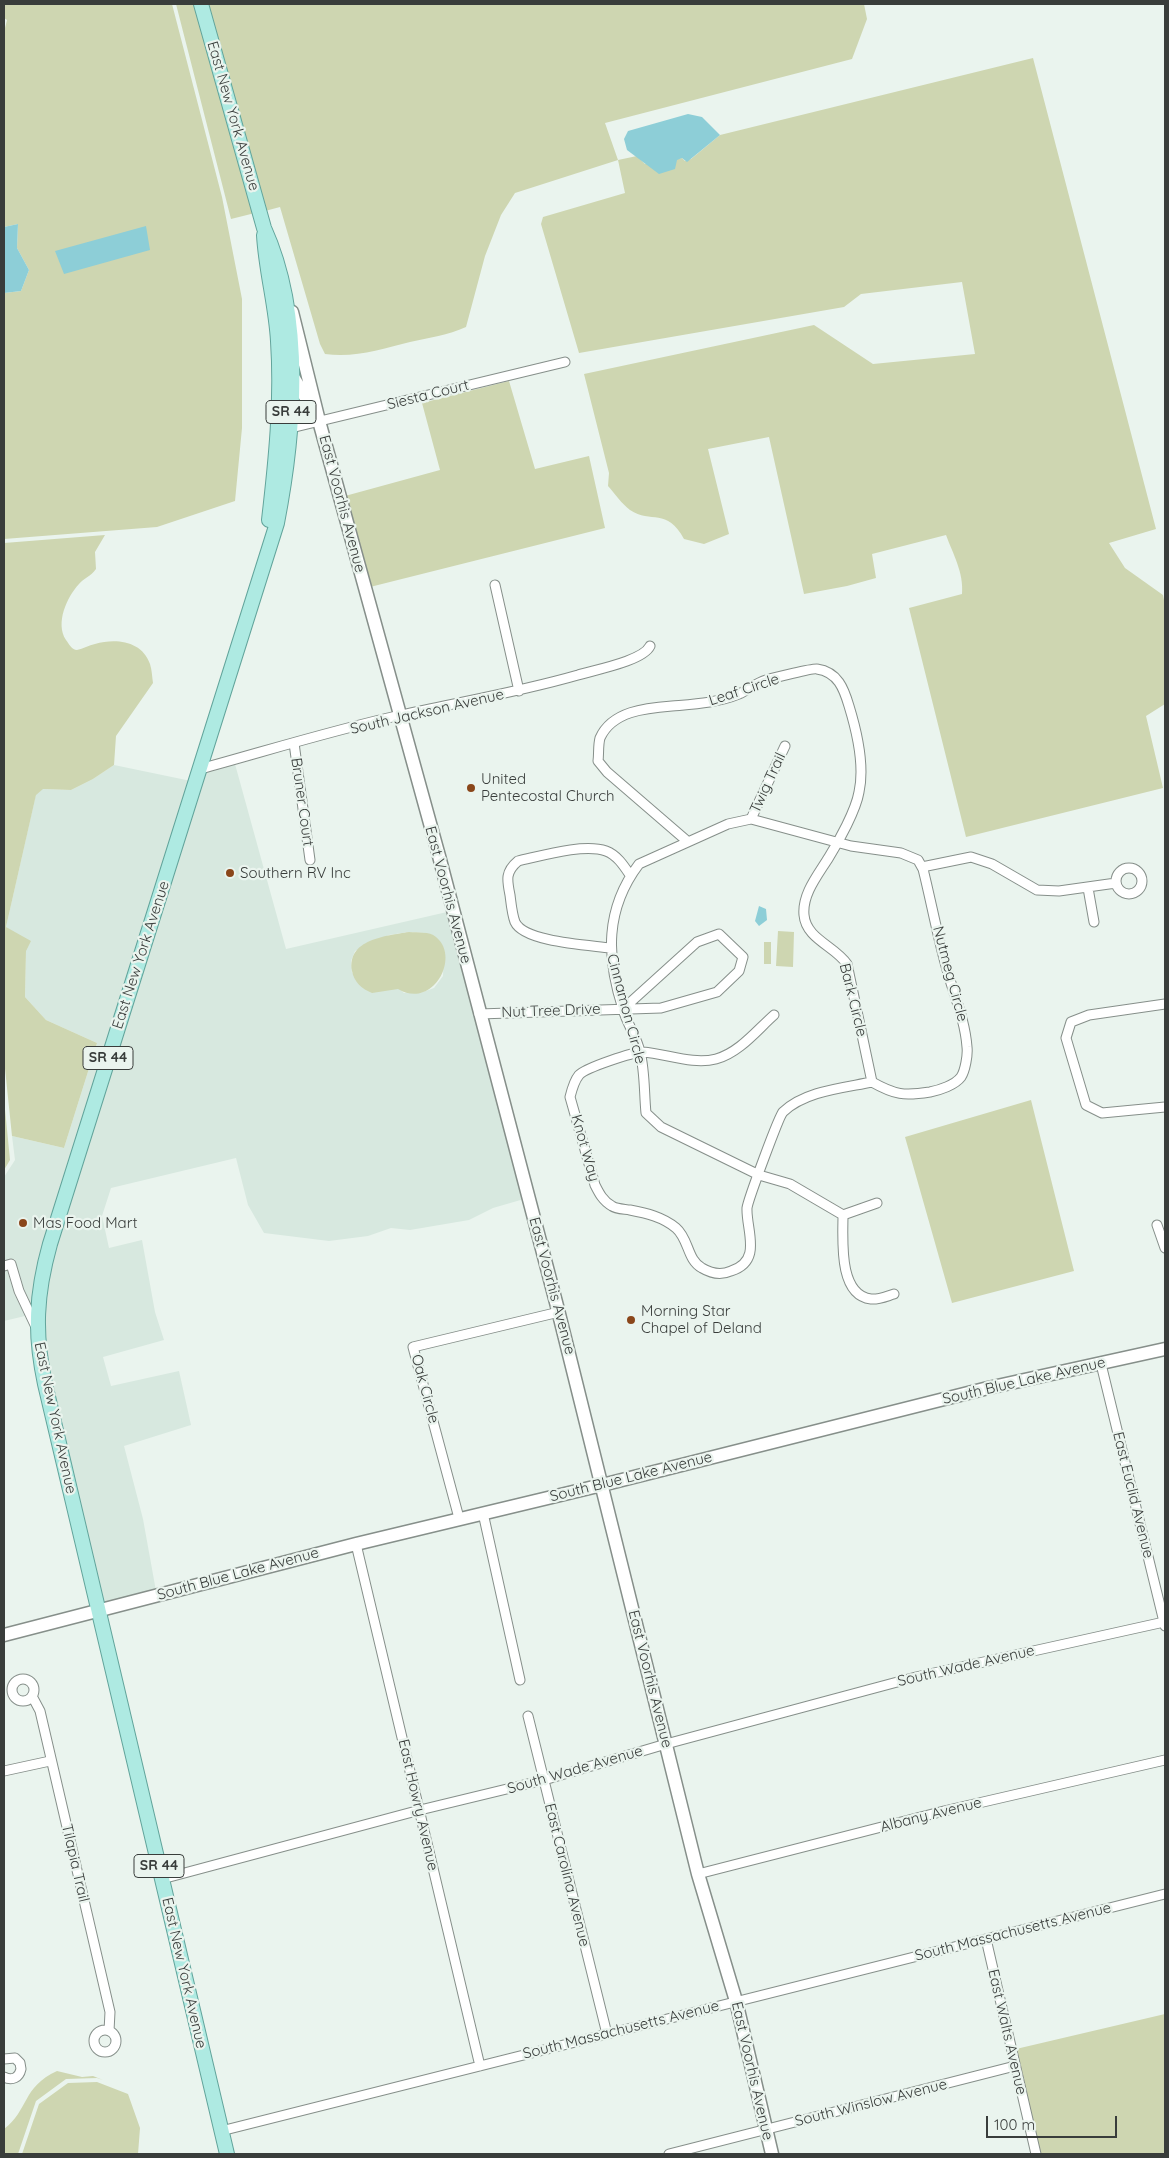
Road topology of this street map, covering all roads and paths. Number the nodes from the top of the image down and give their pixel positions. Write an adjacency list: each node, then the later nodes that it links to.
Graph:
1 (201, 4): 2 (main road, East New York Avenue / SR 44)
2 (264, 228): 3 (main road, East New York Avenue / SR 44); 4 (main road, East New York Avenue / SR 44)
3 (280, 274): 6 (main road, East New York Avenue / SR 44); 7 (street, East Voorhis Avenue)
4 (278, 339): 6 (street, East Voorhis Avenue); 9 (main road, East New York Avenue / SR 44)
5 (565, 362): 7 (street, Siesta Court)
6 (292, 375): 7 (street, East Voorhis Avenue); 8 (main road, East New York Avenue / SR 44)
7 (319, 421): 8 (street, Siesta Court); 14 (street, East Voorhis Avenue)
8 (291, 428): 9 (main road); 10 (main road, East New York Avenue / SR 44)
9 (278, 440): 10 (main road, East New York Avenue / SR 44)
10 (267, 548): 17 (main road, East New York Avenue / SR 44)
11 (495, 585): 13 (street)
12 (650, 646): 13 (street, South Jackson Avenue)
13 (518, 691): 14 (street, South Jackson Avenue)
14 (400, 716): 15 (street, South Jackson Avenue); 30 (street, East Voorhis Avenue)
15 (294, 743): 17 (street, South Jackson Avenue); 21 (street, Bruner Court)
16 (785, 746): 18 (street, Twig Trail)
17 (200, 769): 43 (main road, East New York Avenue / SR 44)
18 (751, 819): 19 (street, Cinnamon Circle); 20 (street)
19 (687, 841): 20 (street, Leaf Circle); 23 (street, Cinnamon Circle)
20 (838, 842): 22 (street); 33 (street, Bark Circle)
21 (310, 860)
22 (922, 867): 25 (street); 33 (street, Nutmeg Circle)
23 (630, 876): 27 (street, Cinnamon Circle); 27 (street)
24 (1116, 883): 25 (street)
25 (1088, 888): 26 (street)
26 (1094, 922)
27 (610, 948): 29 (street, Cinnamon Circle)
28 (1165, 1004): 34 (street)
29 (623, 1009): 29 (street, Nut Tree Drive); 30 (street, Nut Tree Drive); 32 (street, Cinnamon Circle)
30 (479, 1014): 42 (street, East Voorhis Avenue)
31 (774, 1015): 32 (street, Knot Way)
32 (640, 1052): 35 (street, Cinnamon Circle); 35 (street, Knot Way)
33 (872, 1082): 35 (street)
34 (1165, 1106)
35 (759, 1175): 37 (street, Cinnamon Circle)
36 (877, 1203): 37 (street)
37 (843, 1215): 41 (street)
38 (1157, 1225): 39 (street)
39 (1165, 1248)
40 (7, 1265): 43 (street)
41 (894, 1294)
42 (559, 1312): 46 (street, East Voorhis Avenue); 48 (street, Oak Circle)
43 (36, 1328): 50 (main road, East New York Avenue / SR 44)
44 (1165, 1349): 45 (street, South Blue Lake Avenue)
45 (1101, 1364): 46 (street, South Blue Lake Avenue); 51 (street, East Euclid Avenue)
46 (602, 1485): 47 (street, South Blue Lake Avenue); 56 (street, East Voorhis Avenue)
47 (483, 1513): 48 (street, South Blue Lake Avenue); 53 (street)
48 (459, 1518): 49 (street, South Blue Lake Avenue)
49 (356, 1544): 50 (street, South Blue Lake Avenue); 61 (street, East Howry Avenue)
50 (98, 1611): 52 (street, South Blue Lake Avenue); 63 (main road, East New York Avenue / SR 44)
51 (1165, 1624): 56 (street, South Wade Avenue)
52 (4, 1635)
53 (520, 1680)
54 (32, 1696): 57 (street, Tilapia Trail)
55 (528, 1716): 60 (street, East Carolina Avenue)
56 (666, 1744): 60 (street, South Wade Avenue); 62 (street, East Voorhis Avenue)
57 (50, 1760): 59 (street); 67 (street, Tilapia Trail)
58 (1165, 1760): 62 (street, Albany Avenue)
59 (4, 1771)
60 (544, 1780): 61 (street, South Wade Avenue); 68 (street, East Carolina Avenue)
61 (420, 1810): 63 (street, South Wade Avenue); 70 (street, East Howry Avenue)
62 (698, 1874): 66 (street, East Voorhis Avenue)
63 (162, 1878): 74 (main road, East New York Avenue / SR 44)
64 (1165, 1894): 65 (street, South Massachusetts Avenue)
65 (986, 1939): 66 (street, South Massachusetts Avenue); 71 (street, East Walts Avenue)
66 (736, 2001): 68 (street, South Massachusetts Avenue); 73 (street, East Voorhis Avenue)
67 (109, 2031)
68 (607, 2034): 70 (street, South Massachusetts Avenue)
69 (4, 2059): 72 (street)
70 (480, 2066): 74 (street, South Massachusetts Avenue)
71 (1015, 2066): 73 (street, South Winslow Avenue); 78 (street, East Walts Avenue)
72 (4, 2077)
73 (766, 2130): 76 (street, South Winslow Avenue); 77 (street, East Voorhis Avenue)
74 (221, 2131): 75 (main road, East New York Avenue / SR 44)
75 (227, 2154)
76 (669, 2154)
77 (772, 2154)
78 (1036, 2154)

